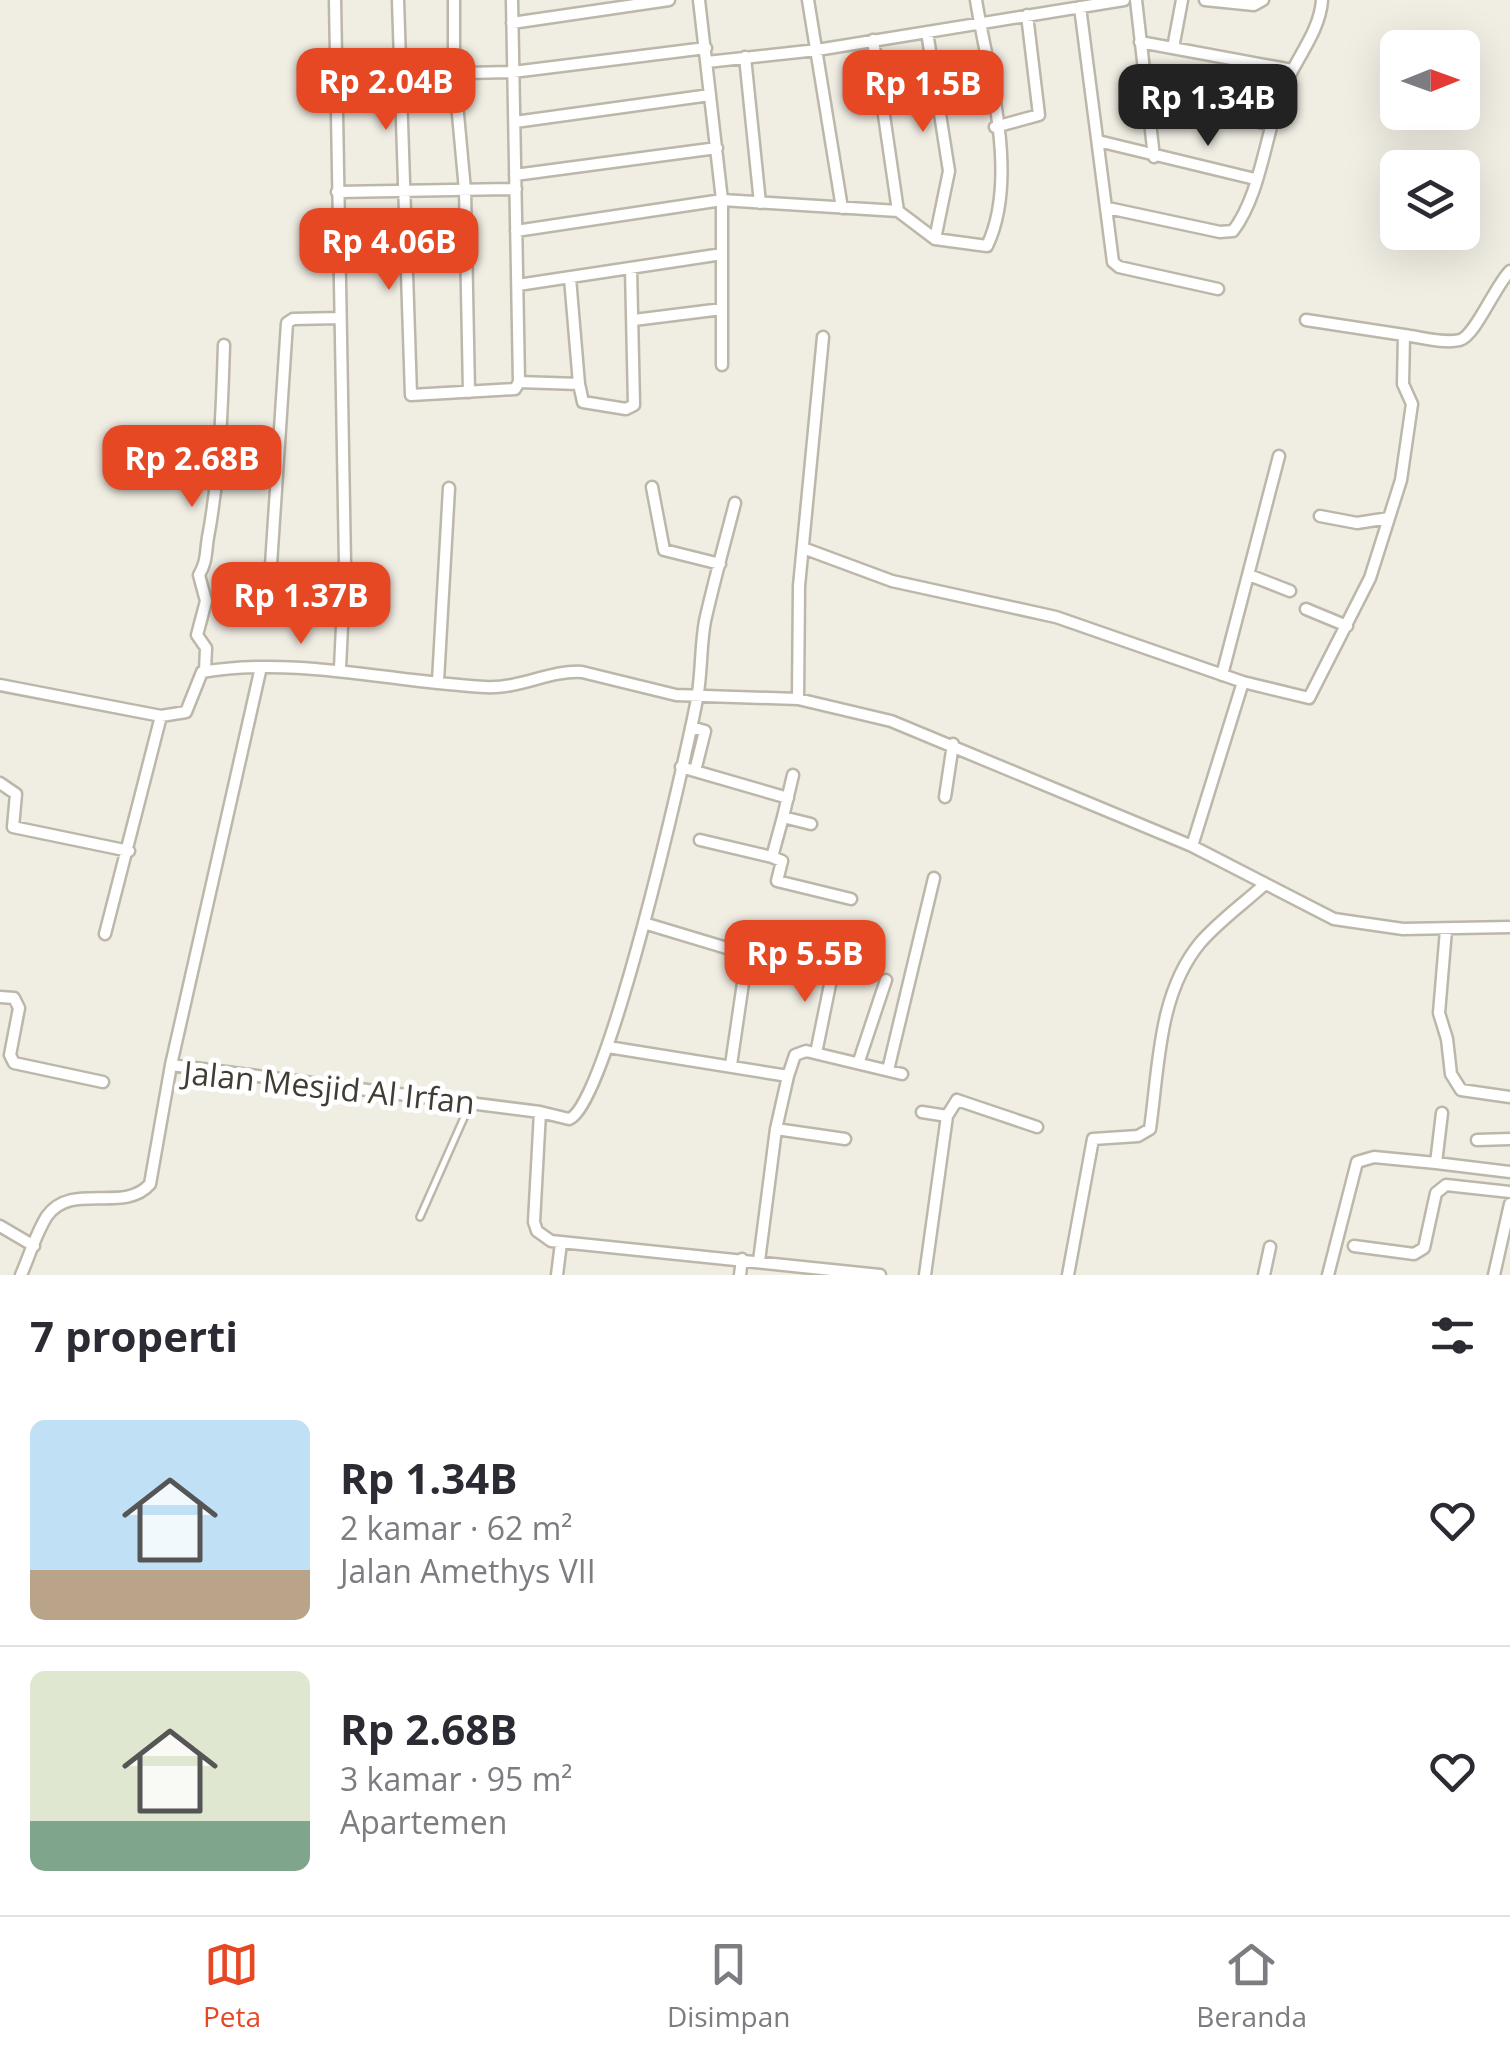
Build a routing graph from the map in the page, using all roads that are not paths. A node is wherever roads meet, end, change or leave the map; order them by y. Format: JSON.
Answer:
{"nodes":[{"id":1,"x":335,"y":0,"type":"edge"},
{"id":2,"x":398,"y":0,"type":"edge"},
{"id":3,"x":454,"y":0,"type":"edge"},
{"id":4,"x":512,"y":0,"type":"edge"},
{"id":5,"x":670,"y":0,"type":"edge"},
{"id":6,"x":699,"y":0,"type":"edge"},
{"id":7,"x":808,"y":0,"type":"edge"},
{"id":8,"x":976,"y":0,"type":"edge"},
{"id":9,"x":1124,"y":0,"type":"edge"},
{"id":10,"x":1136,"y":0,"type":"edge"},
{"id":11,"x":1182,"y":0,"type":"edge"},
{"id":12,"x":1205,"y":0,"type":"edge"},
{"id":13,"x":1263,"y":0,"type":"edge"},
{"id":14,"x":1322,"y":0,"type":"edge"},
{"id":15,"x":1080,"y":7,"type":"junction"},
{"id":16,"x":1027,"y":16,"type":"junction"},
{"id":17,"x":512,"y":23,"type":"junction"},
{"id":18,"x":980,"y":23,"type":"junction"},
{"id":19,"x":927,"y":32,"type":"junction"},
{"id":20,"x":874,"y":40,"type":"junction"},
{"id":21,"x":1140,"y":42,"type":"junction"},
{"id":22,"x":706,"y":48,"type":"junction"},
{"id":23,"x":1173,"y":48,"type":"junction"},
{"id":24,"x":816,"y":50,"type":"junction"},
{"id":25,"x":745,"y":57,"type":"junction"},
{"id":26,"x":707,"y":62,"type":"junction"},
{"id":27,"x":1292,"y":70,"type":"junction"},
{"id":28,"x":454,"y":71,"type":"junction"},
{"id":29,"x":514,"y":72,"type":"junction"},
{"id":30,"x":404,"y":75,"type":"junction"},
{"id":31,"x":335,"y":76,"type":"junction"},
{"id":32,"x":710,"y":96,"type":"junction"},
{"id":33,"x":1147,"y":96,"type":"junction"},
{"id":34,"x":515,"y":122,"type":"junction"},
{"id":35,"x":1272,"y":125,"type":"junction"},
{"id":36,"x":995,"y":126,"type":"junction"},
{"id":37,"x":1098,"y":141,"type":"junction"},
{"id":38,"x":717,"y":148,"type":"junction"},
{"id":39,"x":1154,"y":157,"type":"junction"},
{"id":40,"x":516,"y":175,"type":"junction"},
{"id":41,"x":1254,"y":179,"type":"junction"},
{"id":42,"x":516,"y":189,"type":"junction"},
{"id":43,"x":466,"y":190,"type":"junction"},
{"id":44,"x":407,"y":191,"type":"junction"},
{"id":45,"x":338,"y":192,"type":"junction"},
{"id":46,"x":722,"y":200,"type":"junction"},
{"id":47,"x":760,"y":203,"type":"junction"},
{"id":48,"x":842,"y":208,"type":"junction"},
{"id":49,"x":1108,"y":208,"type":"junction"},
{"id":50,"x":898,"y":212,"type":"junction"},
{"id":51,"x":516,"y":231,"type":"junction"},
{"id":52,"x":935,"y":239,"type":"junction"},
{"id":53,"x":722,"y":254,"type":"junction"},
{"id":54,"x":631,"y":268,"type":"junction"},
{"id":55,"x":1510,"y":272,"type":"edge"},
{"id":56,"x":570,"y":278,"type":"junction"},
{"id":57,"x":518,"y":284,"type":"junction"},
{"id":58,"x":1218,"y":289,"type":"dead end"},
{"id":59,"x":722,"y":309,"type":"junction"},
{"id":60,"x":340,"y":318,"type":"junction"},
{"id":61,"x":634,"y":320,"type":"junction"},
{"id":62,"x":1306,"y":320,"type":"dead end"},
{"id":63,"x":1404,"y":335,"type":"junction"},
{"id":64,"x":823,"y":337,"type":"dead end"},
{"id":65,"x":224,"y":345,"type":"dead end"},
{"id":66,"x":722,"y":365,"type":"dead end"},
{"id":67,"x":518,"y":382,"type":"junction"},
{"id":68,"x":579,"y":384,"type":"junction"},
{"id":69,"x":469,"y":392,"type":"junction"},
{"id":70,"x":1279,"y":456,"type":"dead end"},
{"id":71,"x":652,"y":487,"type":"dead end"},
{"id":72,"x":449,"y":488,"type":"dead end"},
{"id":73,"x":734,"y":503,"type":"dead end"},
{"id":74,"x":1320,"y":516,"type":"dead end"},
{"id":75,"x":1388,"y":518,"type":"junction"},
{"id":76,"x":803,"y":548,"type":"junction"},
{"id":77,"x":720,"y":564,"type":"junction"},
{"id":78,"x":271,"y":566,"type":"dead end"},
{"id":79,"x":1249,"y":575,"type":"junction"},
{"id":80,"x":1290,"y":591,"type":"dead end"},
{"id":81,"x":1306,"y":609,"type":"dead end"},
{"id":82,"x":1346,"y":626,"type":"junction"},
{"id":83,"x":261,"y":667,"type":"junction"},
{"id":84,"x":340,"y":668,"type":"junction"},
{"id":85,"x":205,"y":671,"type":"junction"},
{"id":86,"x":1222,"y":674,"type":"junction"},
{"id":87,"x":438,"y":680,"type":"junction"},
{"id":88,"x":1243,"y":682,"type":"junction"},
{"id":89,"x":0,"y":685,"type":"edge"},
{"id":90,"x":698,"y":698,"type":"junction"},
{"id":91,"x":798,"y":700,"type":"junction"},
{"id":92,"x":161,"y":716,"type":"junction"},
{"id":93,"x":691,"y":727,"type":"junction"},
{"id":94,"x":953,"y":744,"type":"junction"},
{"id":95,"x":681,"y":767,"type":"junction"},
{"id":96,"x":695,"y":771,"type":"junction"},
{"id":97,"x":793,"y":775,"type":"dead end"},
{"id":98,"x":0,"y":783,"type":"edge"},
{"id":99,"x":945,"y":797,"type":"dead end"},
{"id":100,"x":788,"y":798,"type":"junction"},
{"id":101,"x":782,"y":816,"type":"junction"},
{"id":102,"x":812,"y":824,"type":"dead end"},
{"id":103,"x":13,"y":827,"type":"junction"},
{"id":104,"x":0,"y":834,"type":"edge"},
{"id":105,"x":700,"y":840,"type":"dead end"},
{"id":106,"x":1192,"y":846,"type":"junction"},
{"id":107,"x":128,"y":851,"type":"junction"},
{"id":108,"x":772,"y":857,"type":"junction"},
{"id":109,"x":934,"y":878,"type":"dead end"},
{"id":110,"x":1264,"y":885,"type":"junction"},
{"id":111,"x":851,"y":899,"type":"dead end"},
{"id":112,"x":647,"y":924,"type":"junction"},
{"id":113,"x":1510,"y":927,"type":"edge"},
{"id":114,"x":1446,"y":930,"type":"junction"},
{"id":115,"x":105,"y":934,"type":"dead end"},
{"id":116,"x":834,"y":965,"type":"dead end"},
{"id":117,"x":800,"y":970,"type":"dead end"},
{"id":118,"x":886,"y":980,"type":"dead end"},
{"id":119,"x":742,"y":983,"type":"dead end"},
{"id":120,"x":0,"y":996,"type":"edge"},
{"id":121,"x":608,"y":1047,"type":"junction"},
{"id":122,"x":816,"y":1052,"type":"junction"},
{"id":123,"x":859,"y":1062,"type":"junction"},
{"id":124,"x":171,"y":1065,"type":"junction"},
{"id":125,"x":731,"y":1065,"type":"junction"},
{"id":126,"x":888,"y":1070,"type":"junction"},
{"id":127,"x":902,"y":1074,"type":"dead end"},
{"id":128,"x":788,"y":1076,"type":"junction"},
{"id":129,"x":103,"y":1082,"type":"dead end"},
{"id":130,"x":1510,"y":1097,"type":"edge"},
{"id":131,"x":471,"y":1102,"type":"junction"},
{"id":132,"x":540,"y":1112,"type":"junction"},
{"id":133,"x":922,"y":1112,"type":"dead end"},
{"id":134,"x":1442,"y":1113,"type":"dead end"},
{"id":135,"x":947,"y":1116,"type":"junction"},
{"id":136,"x":1037,"y":1127,"type":"dead end"},
{"id":137,"x":776,"y":1129,"type":"junction"},
{"id":138,"x":846,"y":1139,"type":"dead end"},
{"id":139,"x":1510,"y":1139,"type":"edge"},
{"id":140,"x":1477,"y":1140,"type":"dead end"},
{"id":141,"x":1436,"y":1163,"type":"junction"},
{"id":142,"x":1510,"y":1172,"type":"edge"},
{"id":143,"x":1510,"y":1192,"type":"edge"},
{"id":144,"x":1510,"y":1204,"type":"edge"},
{"id":145,"x":420,"y":1218,"type":"dead end"},
{"id":146,"x":0,"y":1226,"type":"edge"},
{"id":147,"x":562,"y":1243,"type":"junction"},
{"id":148,"x":34,"y":1246,"type":"junction"},
{"id":149,"x":1354,"y":1246,"type":"dead end"},
{"id":150,"x":1270,"y":1247,"type":"dead end"},
{"id":151,"x":742,"y":1260,"type":"junction"},
{"id":152,"x":759,"y":1261,"type":"junction"},
{"id":153,"x":21,"y":1275,"type":"edge"},
{"id":154,"x":557,"y":1275,"type":"edge"},
{"id":155,"x":740,"y":1275,"type":"edge"},
{"id":156,"x":880,"y":1275,"type":"edge"},
{"id":157,"x":925,"y":1275,"type":"edge"},
{"id":158,"x":1068,"y":1275,"type":"edge"},
{"id":159,"x":1264,"y":1275,"type":"edge"},
{"id":160,"x":1328,"y":1275,"type":"edge"},
{"id":161,"x":1494,"y":1275,"type":"edge"}],
"edges":[{"from":1,"to":31,"type":"street"},
{"from":2,"to":30,"type":"street"},
{"from":3,"to":28,"type":"street"},
{"from":4,"to":17,"type":"street"},
{"from":5,"to":17,"type":"street"},
{"from":6,"to":22,"type":"street"},
{"from":7,"to":24,"type":"street"},
{"from":8,"to":18,"type":"street"},
{"from":9,"to":15,"type":"street"},
{"from":10,"to":21,"type":"street"},
{"from":11,"to":23,"type":"street"},
{"from":12,"to":13,"type":"street"},
{"from":14,"to":27,"type":"street"},
{"from":15,"to":16,"type":"street"},
{"from":15,"to":37,"type":"street"},
{"from":16,"to":18,"type":"street"},
{"from":16,"to":36,"type":"street"},
{"from":17,"to":29,"type":"street"},
{"from":18,"to":19,"type":"street"},
{"from":18,"to":36,"type":"street"},
{"from":19,"to":20,"type":"street"},
{"from":19,"to":52,"type":"street"},
{"from":20,"to":24,"type":"street"},
{"from":20,"to":50,"type":"street"},
{"from":21,"to":23,"type":"street"},
{"from":21,"to":33,"type":"street"},
{"from":22,"to":26,"type":"street"},
{"from":22,"to":29,"type":"street"},
{"from":23,"to":27,"type":"street"},
{"from":24,"to":25,"type":"street"},
{"from":24,"to":48,"type":"street"},
{"from":25,"to":26,"type":"street"},
{"from":25,"to":47,"type":"street"},
{"from":26,"to":32,"type":"street"},
{"from":27,"to":35,"type":"street"},
{"from":28,"to":29,"type":"street"},
{"from":28,"to":30,"type":"street"},
{"from":28,"to":43,"type":"street"},
{"from":29,"to":34,"type":"street"},
{"from":30,"to":31,"type":"street"},
{"from":30,"to":44,"type":"street"},
{"from":31,"to":45,"type":"street"},
{"from":32,"to":34,"type":"street"},
{"from":32,"to":38,"type":"street"},
{"from":33,"to":35,"type":"street"},
{"from":33,"to":39,"type":"street"},
{"from":34,"to":40,"type":"street"},
{"from":35,"to":41,"type":"street"},
{"from":36,"to":52,"type":"street"},
{"from":37,"to":39,"type":"street"},
{"from":37,"to":49,"type":"street"},
{"from":38,"to":40,"type":"street"},
{"from":38,"to":46,"type":"street"},
{"from":39,"to":41,"type":"street"},
{"from":40,"to":42,"type":"street"},
{"from":41,"to":49,"type":"street"},
{"from":42,"to":43,"type":"street"},
{"from":42,"to":51,"type":"street"},
{"from":43,"to":44,"type":"street"},
{"from":43,"to":69,"type":"street"},
{"from":44,"to":45,"type":"street"},
{"from":44,"to":69,"type":"street"},
{"from":45,"to":60,"type":"street"},
{"from":46,"to":47,"type":"street"},
{"from":46,"to":51,"type":"street"},
{"from":46,"to":53,"type":"street"},
{"from":47,"to":48,"type":"street"},
{"from":48,"to":50,"type":"street"},
{"from":49,"to":58,"type":"street"},
{"from":50,"to":52,"type":"street"},
{"from":51,"to":57,"type":"street"},
{"from":53,"to":54,"type":"street"},
{"from":53,"to":59,"type":"street"},
{"from":54,"to":56,"type":"street"},
{"from":54,"to":61,"type":"street"},
{"from":55,"to":63,"type":"street"},
{"from":56,"to":57,"type":"street"},
{"from":56,"to":68,"type":"street"},
{"from":57,"to":67,"type":"street"},
{"from":59,"to":61,"type":"street"},
{"from":59,"to":66,"type":"street"},
{"from":60,"to":78,"type":"street"},
{"from":60,"to":84,"type":"street"},
{"from":61,"to":68,"type":"street"},
{"from":62,"to":63,"type":"street"},
{"from":63,"to":75,"type":"street"},
{"from":64,"to":76,"type":"street"},
{"from":65,"to":85,"type":"street"},
{"from":67,"to":68,"type":"street"},
{"from":67,"to":69,"type":"street"},
{"from":70,"to":79,"type":"street"},
{"from":71,"to":77,"type":"street"},
{"from":72,"to":87,"type":"street"},
{"from":73,"to":77,"type":"street","name":"Jalan Mesjid Al Irfan"},
{"from":74,"to":75,"type":"street"},
{"from":75,"to":82,"type":"street"},
{"from":76,"to":86,"type":"street"},
{"from":76,"to":91,"type":"street"},
{"from":77,"to":90,"type":"street","name":"Jalan Mesjid Al Irfan"},
{"from":79,"to":80,"type":"street"},
{"from":79,"to":86,"type":"street"},
{"from":81,"to":82,"type":"street"},
{"from":82,"to":88,"type":"street"},
{"from":83,"to":84,"type":"street"},
{"from":83,"to":85,"type":"street"},
{"from":83,"to":124,"type":"street"},
{"from":84,"to":87,"type":"street"},
{"from":85,"to":92,"type":"street"},
{"from":86,"to":88,"type":"street"},
{"from":87,"to":90,"type":"street"},
{"from":88,"to":106,"type":"street"},
{"from":89,"to":92,"type":"street"},
{"from":90,"to":91,"type":"street"},
{"from":90,"to":93,"type":"street","name":"Jalan Mesjid Al Irfan"},
{"from":91,"to":94,"type":"street"},
{"from":92,"to":107,"type":"street"},
{"from":93,"to":95,"type":"street","name":"Jalan Mesjid Al Irfan"},
{"from":93,"to":96,"type":"street"},
{"from":94,"to":99,"type":"street"},
{"from":94,"to":106,"type":"street"},
{"from":95,"to":96,"type":"street"},
{"from":95,"to":112,"type":"street","name":"Jalan Mesjid Al Irfan"},
{"from":96,"to":100,"type":"street"},
{"from":97,"to":100,"type":"street"},
{"from":98,"to":103,"type":"street"},
{"from":100,"to":101,"type":"street"},
{"from":101,"to":102,"type":"street"},
{"from":101,"to":108,"type":"street"},
{"from":103,"to":104,"type":"street"},
{"from":103,"to":107,"type":"street"},
{"from":105,"to":108,"type":"street"},
{"from":106,"to":110,"type":"street"},
{"from":107,"to":115,"type":"street"},
{"from":108,"to":111,"type":"street"},
{"from":109,"to":126,"type":"street"},
{"from":110,"to":114,"type":"street"},
{"from":110,"to":158,"type":"street"},
{"from":112,"to":117,"type":"street"},
{"from":112,"to":121,"type":"street","name":"Jalan Mesjid Al Irfan"},
{"from":113,"to":114,"type":"street"},
{"from":114,"to":130,"type":"street"},
{"from":116,"to":122,"type":"street"},
{"from":118,"to":123,"type":"street"},
{"from":119,"to":125,"type":"street"},
{"from":120,"to":129,"type":"street"},
{"from":121,"to":125,"type":"street"},
{"from":121,"to":132,"type":"street","name":"Jalan Mesjid Al Irfan"},
{"from":122,"to":123,"type":"street"},
{"from":122,"to":128,"type":"street"},
{"from":123,"to":126,"type":"street"},
{"from":124,"to":131,"type":"street","name":"Jalan Mesjid Al Irfan"},
{"from":124,"to":148,"type":"street","name":"Jalan Mesjid Al Irfan"},
{"from":125,"to":128,"type":"street"},
{"from":126,"to":127,"type":"street"},
{"from":128,"to":137,"type":"street"},
{"from":131,"to":132,"type":"street","name":"Jalan Mesjid Al Irfan"},
{"from":131,"to":145,"type":"lane"},
{"from":132,"to":147,"type":"street"},
{"from":133,"to":135,"type":"street"},
{"from":134,"to":141,"type":"street"},
{"from":135,"to":136,"type":"street"},
{"from":135,"to":157,"type":"street"},
{"from":137,"to":138,"type":"street"},
{"from":137,"to":152,"type":"street"},
{"from":139,"to":140,"type":"street"},
{"from":141,"to":142,"type":"street"},
{"from":141,"to":160,"type":"street"},
{"from":143,"to":149,"type":"street"},
{"from":144,"to":161,"type":"street"},
{"from":146,"to":148,"type":"street"},
{"from":147,"to":151,"type":"street"},
{"from":147,"to":154,"type":"street"},
{"from":148,"to":153,"type":"street","name":"Jalan Mesjid Al Irfan"},
{"from":150,"to":159,"type":"street"},
{"from":151,"to":152,"type":"street"},
{"from":151,"to":155,"type":"street"},
{"from":152,"to":156,"type":"street"}]}
